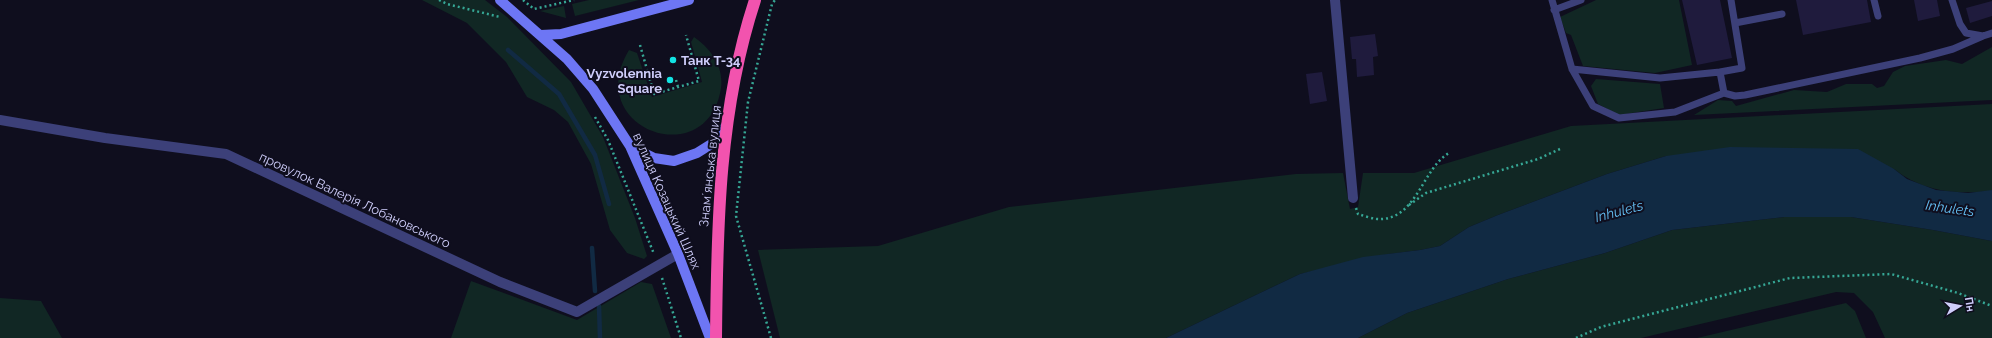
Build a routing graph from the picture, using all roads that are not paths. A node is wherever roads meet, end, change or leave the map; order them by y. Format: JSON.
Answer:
{"nodes":[{"id":1,"x":500,"y":0,"type":"edge"},
{"id":2,"x":689,"y":0,"type":"edge"},
{"id":3,"x":755,"y":0,"type":"edge"},
{"id":4,"x":1335,"y":0,"type":"edge"},
{"id":5,"x":1552,"y":0,"type":"edge"},
{"id":6,"x":1581,"y":0,"type":"edge"},
{"id":7,"x":1731,"y":0,"type":"edge"},
{"id":8,"x":1874,"y":0,"type":"edge"},
{"id":9,"x":1952,"y":0,"type":"edge"},
{"id":10,"x":1554,"y":10,"type":"junction"},
{"id":11,"x":1782,"y":14,"type":"dead end"},
{"id":12,"x":1878,"y":16,"type":"dead end"},
{"id":13,"x":1735,"y":23,"type":"junction"},
{"id":14,"x":1992,"y":33,"type":"edge"},
{"id":15,"x":541,"y":35,"type":"junction"},
{"id":16,"x":1983,"y":36,"type":"junction"},
{"id":17,"x":1572,"y":69,"type":"junction"},
{"id":18,"x":1720,"y":72,"type":"junction"},
{"id":19,"x":1724,"y":93,"type":"junction"},
{"id":20,"x":0,"y":120,"type":"edge"},
{"id":21,"x":726,"y":126,"type":"junction"},
{"id":22,"x":630,"y":146,"type":"junction"},
{"id":23,"x":1353,"y":198,"type":"road end"},
{"id":24,"x":678,"y":254,"type":"junction"},
{"id":25,"x":710,"y":338,"type":"edge"},
{"id":26,"x":716,"y":338,"type":"edge"}],
"edges":[{"from":1,"to":15,"type":"main road","name":"вулиця Козацький Шлях"},
{"from":2,"to":15,"type":"main road"},
{"from":3,"to":21,"type":"highway","name":"Знамʼянська вулиця"},
{"from":4,"to":23,"type":"street"},
{"from":5,"to":10,"type":"lane"},
{"from":6,"to":10,"type":"lane"},
{"from":7,"to":13,"type":"lane"},
{"from":8,"to":12,"type":"lane"},
{"from":9,"to":16,"type":"lane"},
{"from":10,"to":17,"type":"lane"},
{"from":11,"to":13,"type":"lane"},
{"from":13,"to":18,"type":"lane"},
{"from":14,"to":16,"type":"lane"},
{"from":15,"to":22,"type":"main road","name":"вулиця Козацький Шлях"},
{"from":16,"to":19,"type":"lane"},
{"from":17,"to":18,"type":"lane"},
{"from":17,"to":19,"type":"lane"},
{"from":18,"to":19,"type":"lane"},
{"from":20,"to":24,"type":"street","name":"провулок Валерія Лобановського"},
{"from":21,"to":22,"type":"main road"},
{"from":21,"to":26,"type":"highway","name":"Знамʼянська вулиця"},
{"from":22,"to":24,"type":"main road","name":"вулиця Козацький Шлях"},
{"from":24,"to":25,"type":"main road","name":"вулиця Козацький Шлях"}]}
